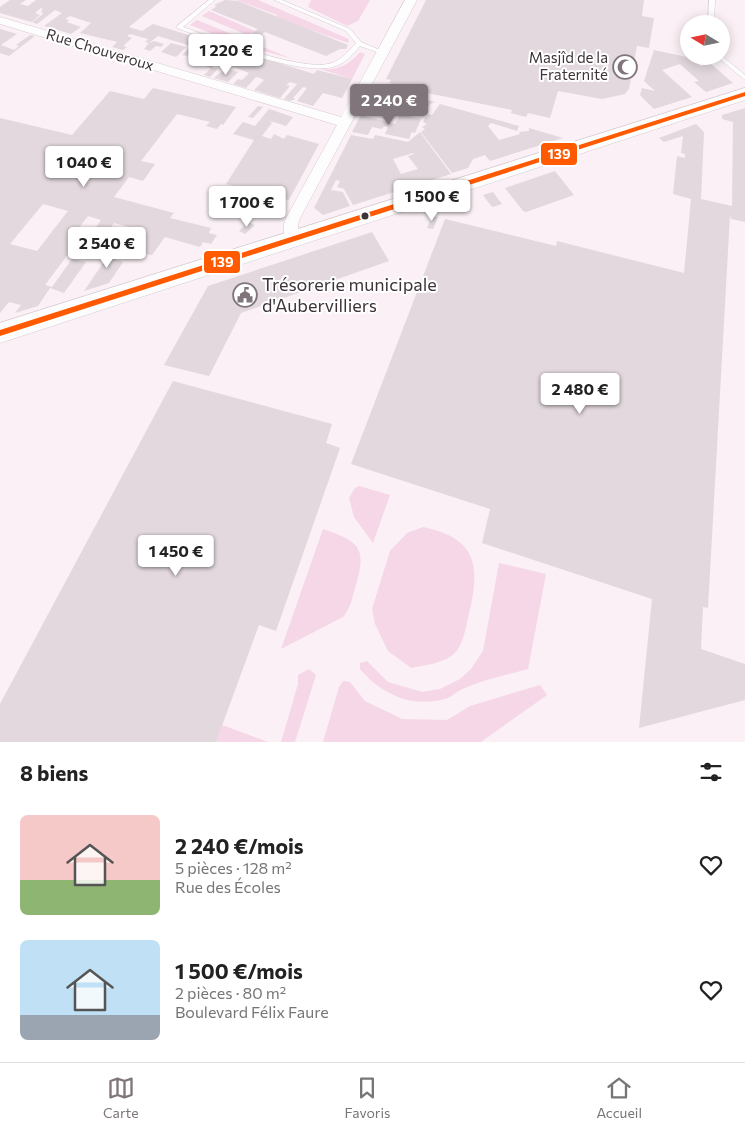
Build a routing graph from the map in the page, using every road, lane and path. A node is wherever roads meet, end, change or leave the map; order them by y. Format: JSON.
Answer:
{"nodes":[{"id":1,"x":212,"y":0,"type":"edge"},
{"id":2,"x":277,"y":0,"type":"edge"},
{"id":3,"x":411,"y":0,"type":"edge"},
{"id":4,"x":712,"y":0,"type":"edge"},
{"id":5,"x":711,"y":15,"type":"edge"},
{"id":6,"x":0,"y":20,"type":"edge"},
{"id":7,"x":359,"y":43,"type":"junction"},
{"id":8,"x":384,"y":52,"type":"junction"},
{"id":9,"x":730,"y":65,"type":"edge"},
{"id":10,"x":745,"y":78,"type":"edge"},
{"id":11,"x":745,"y":94,"type":"edge"},
{"id":12,"x":343,"y":122,"type":"junction"},
{"id":13,"x":294,"y":240,"type":"junction"},
{"id":14,"x":0,"y":333,"type":"edge"}],
"edges":[{"from":1,"to":7,"type":"lane"},
{"from":2,"to":7,"type":"lane"},
{"from":3,"to":8,"type":"street"},
{"from":4,"to":5,"type":"lane"},
{"from":6,"to":12,"type":"street","name":"Rue Chouveroux"},
{"from":7,"to":8,"type":"lane"},
{"from":8,"to":12,"type":"street"},
{"from":9,"to":10,"type":"lane"},
{"from":11,"to":13,"type":"main road"},
{"from":12,"to":13,"type":"street"},
{"from":13,"to":14,"type":"main road"}]}
